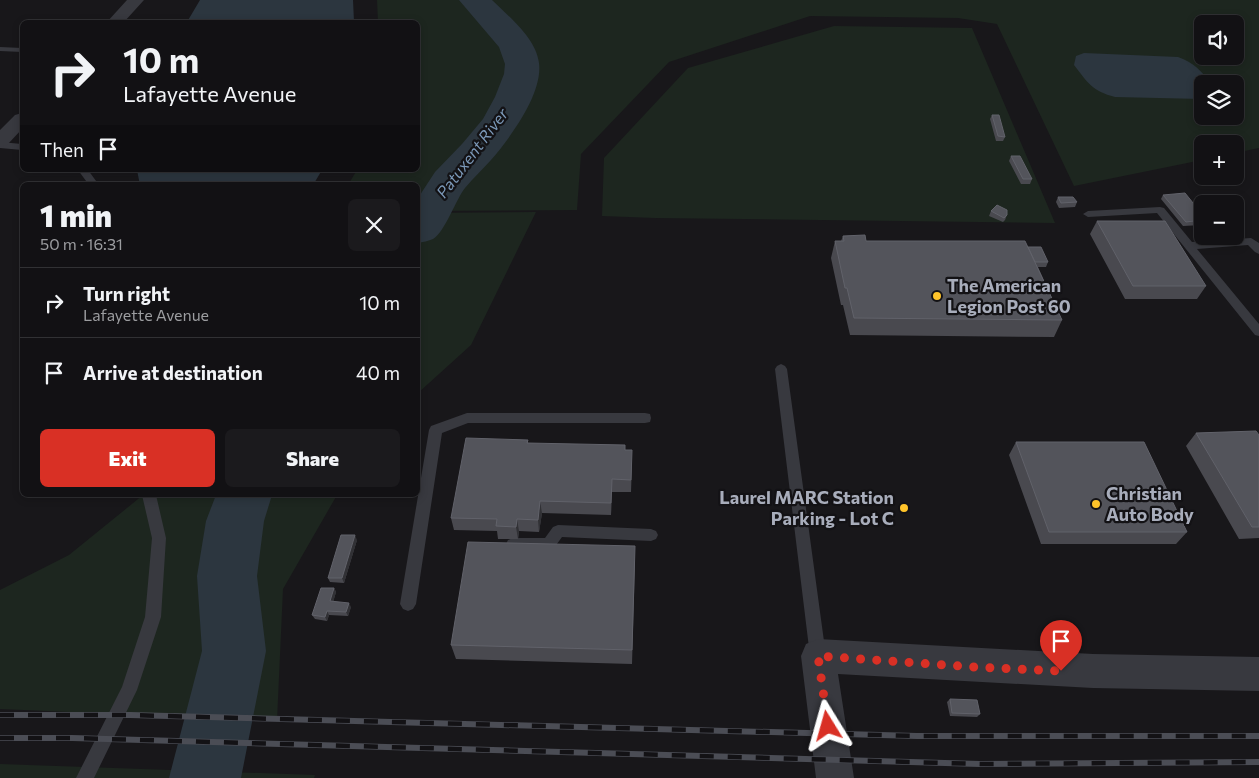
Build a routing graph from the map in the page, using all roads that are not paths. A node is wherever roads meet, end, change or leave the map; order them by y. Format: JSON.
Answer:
{"nodes":[{"id":1,"x":136,"y":0,"type":"edge"},
{"id":2,"x":117,"y":20,"type":"edge"},
{"id":3,"x":0,"y":49,"type":"edge"},
{"id":4,"x":20,"y":50,"type":"edge"},
{"id":5,"x":20,"y":121,"type":"edge"},
{"id":6,"x":0,"y":141,"type":"edge"},
{"id":7,"x":0,"y":145,"type":"edge"},
{"id":8,"x":20,"y":147,"type":"edge"},
{"id":9,"x":1088,"y":214,"type":"dead end"},
{"id":10,"x":1189,"y":246,"type":"junction"},
{"id":11,"x":1259,"y":250,"type":"edge"},
{"id":12,"x":1259,"y":332,"type":"edge"},
{"id":13,"x":781,"y":369,"type":"dead end"},
{"id":14,"x":645,"y":418,"type":"dead end"},
{"id":15,"x":149,"y":497,"type":"edge"},
{"id":16,"x":650,"y":535,"type":"dead end"},
{"id":17,"x":503,"y":544,"type":"edge"},
{"id":18,"x":408,"y":604,"type":"dead end"},
{"id":19,"x":818,"y":656,"type":"junction"},
{"id":20,"x":1259,"y":674,"type":"edge"},
{"id":21,"x":85,"y":778,"type":"edge"},
{"id":22,"x":835,"y":778,"type":"edge"}],
"edges":[{"from":1,"to":2,"type":"street"},
{"from":3,"to":4,"type":"lane"},
{"from":5,"to":6,"type":"street"},
{"from":7,"to":8,"type":"lane"},
{"from":9,"to":10,"type":"lane"},
{"from":10,"to":11,"type":"lane"},
{"from":10,"to":12,"type":"lane"},
{"from":13,"to":19,"type":"lane"},
{"from":14,"to":18,"type":"lane"},
{"from":15,"to":21,"type":"lane"},
{"from":16,"to":17,"type":"lane"},
{"from":19,"to":20,"type":"street"},
{"from":19,"to":22,"type":"street"}]}
